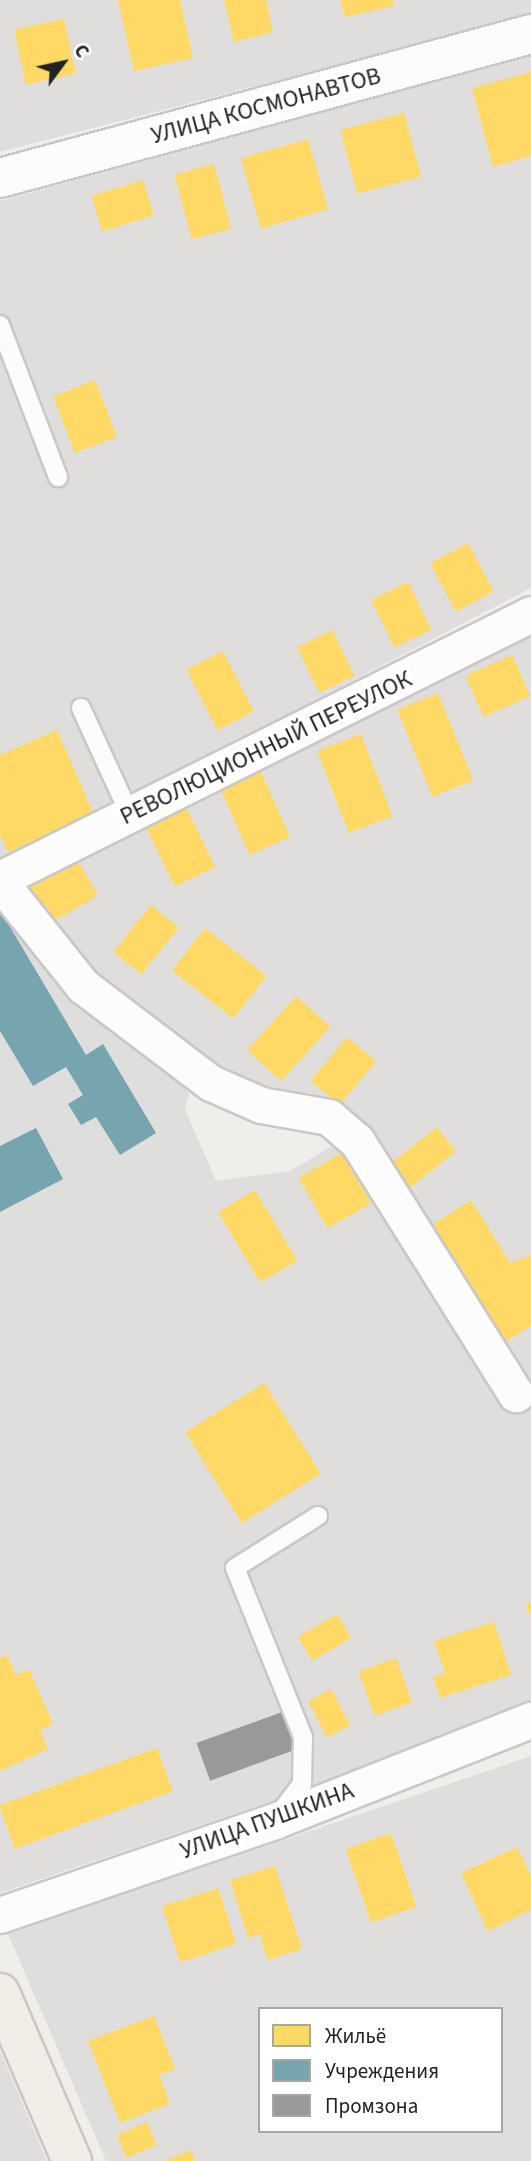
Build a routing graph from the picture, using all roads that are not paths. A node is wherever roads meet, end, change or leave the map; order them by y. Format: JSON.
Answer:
{"nodes":[{"id":1,"x":531,"y":34,"type":"edge"},
{"id":2,"x":0,"y":178,"type":"edge"},
{"id":3,"x":0,"y":325,"type":"edge"},
{"id":4,"x":58,"y":477,"type":"dead end"},
{"id":5,"x":531,"y":614,"type":"edge"},
{"id":6,"x":81,"y":708,"type":"dead end"},
{"id":7,"x":130,"y":815,"type":"junction"},
{"id":8,"x":0,"y":880,"type":"edge"},
{"id":9,"x":516,"y":1394,"type":"dead end"},
{"id":10,"x":318,"y":1516,"type":"dead end"},
{"id":11,"x":531,"y":1720,"type":"edge"},
{"id":12,"x":274,"y":1821,"type":"junction"},
{"id":13,"x":0,"y":1915,"type":"edge"},
{"id":14,"x":0,"y":1993,"type":"edge"},
{"id":15,"x":72,"y":2161,"type":"edge"}],
"edges":[{"from":1,"to":2,"type":"street","name":"УЛИЦА КОСМОНАВТОВ"},
{"from":3,"to":4,"type":"lane"},
{"from":5,"to":7,"type":"street","name":"РЕВОЛЮЦИОННЫЙ ПЕРЕУЛОК"},
{"from":6,"to":7,"type":"lane"},
{"from":7,"to":8,"type":"street","name":"РЕВОЛЮЦИОННЫЙ ПЕРЕУЛОК"},
{"from":8,"to":9,"type":"street","name":"РЕВОЛЮЦИОННЫЙ ПЕРЕУЛОК"},
{"from":10,"to":12,"type":"lane"},
{"from":11,"to":12,"type":"street","name":"УЛИЦА ПУШКИНА"},
{"from":12,"to":13,"type":"street","name":"УЛИЦА ПУШКИНА"},
{"from":14,"to":15,"type":"main road"}]}
